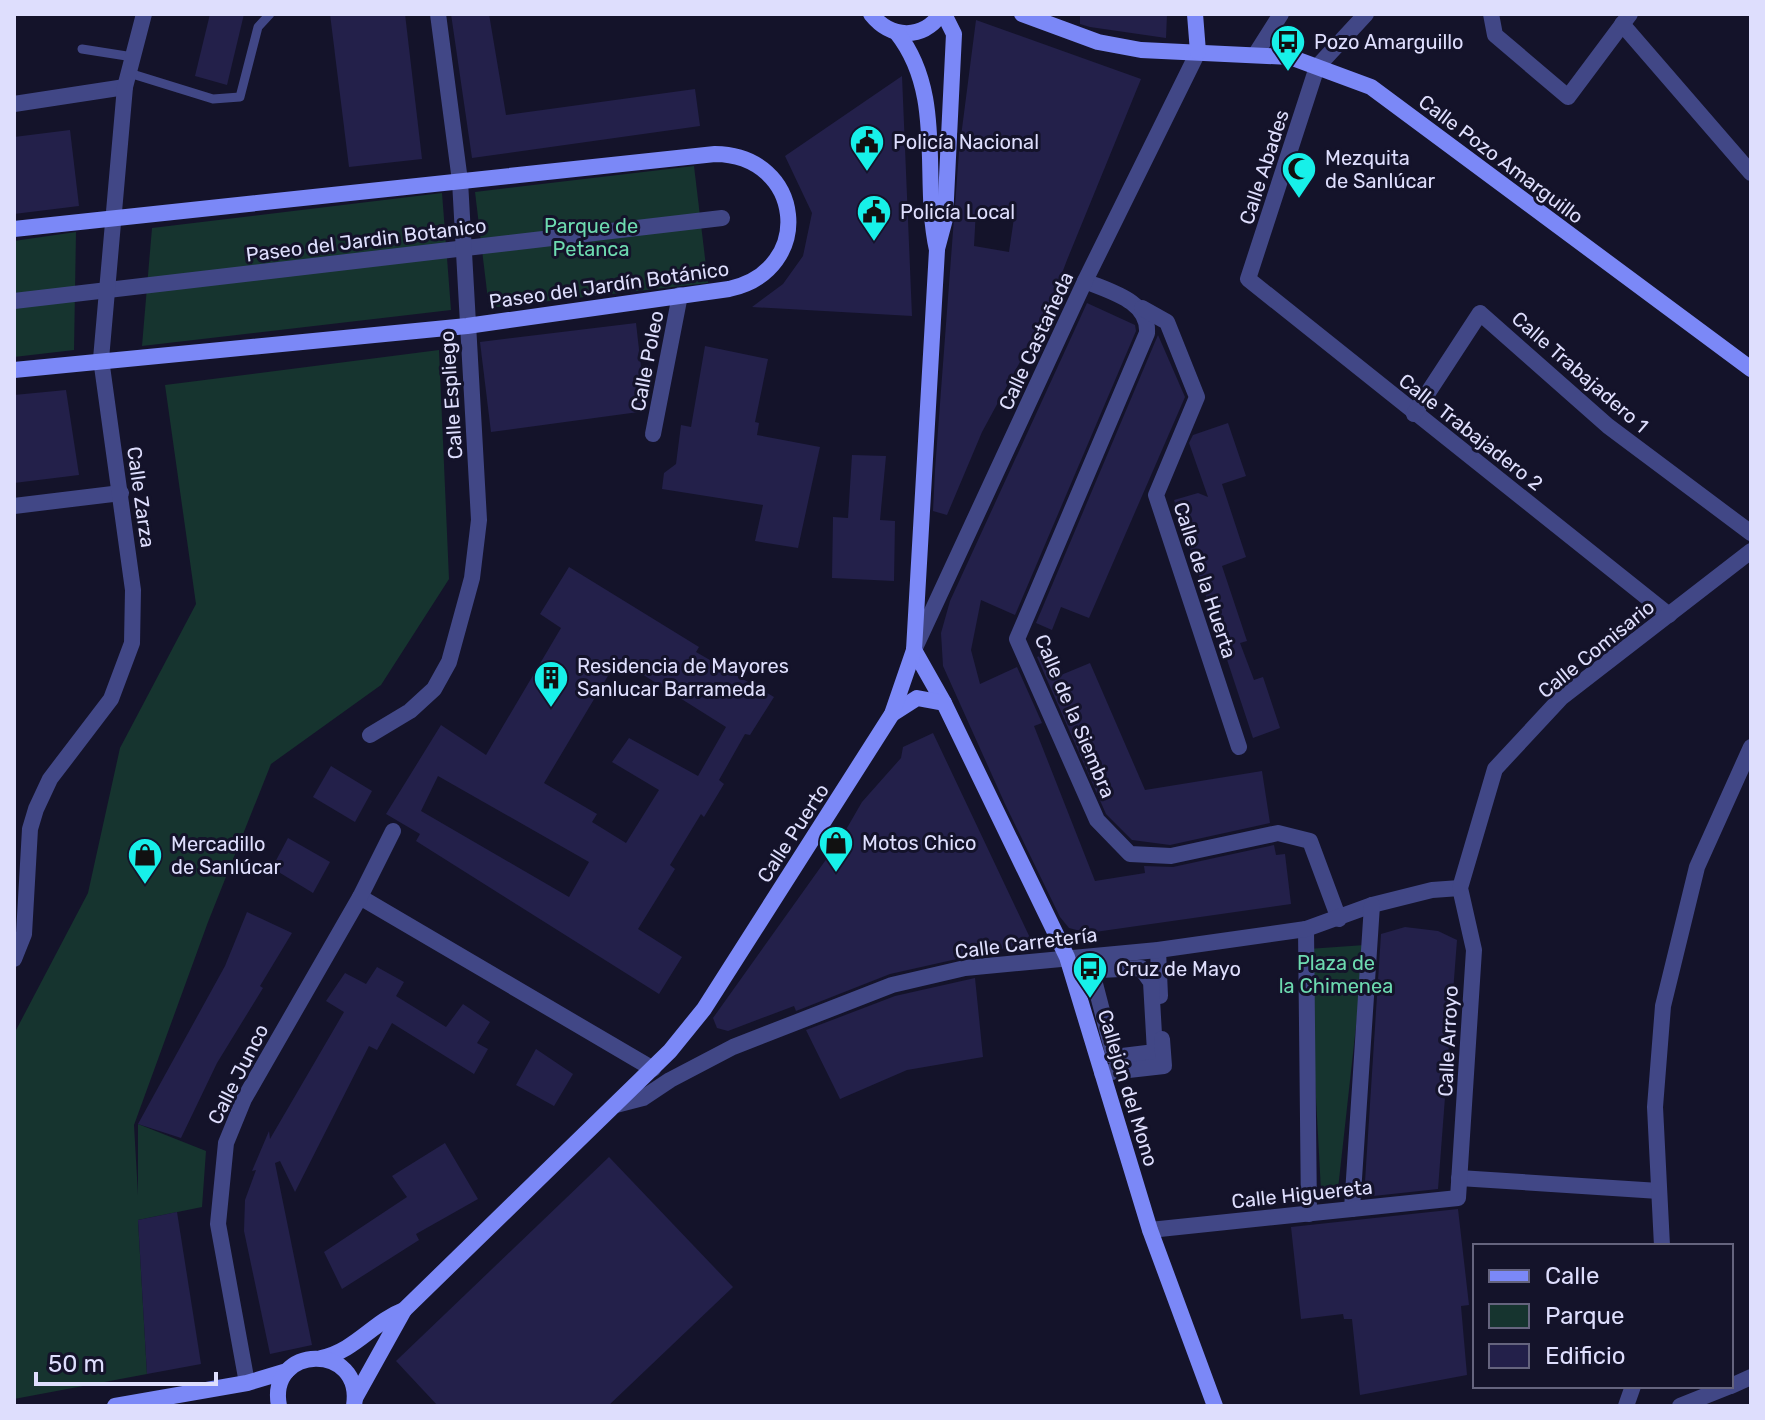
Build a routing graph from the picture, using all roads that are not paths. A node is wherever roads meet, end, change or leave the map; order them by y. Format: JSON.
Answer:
{"nodes":[{"id":1,"x":144,"y":14,"type":"edge"},
{"id":2,"x":270,"y":14,"type":"edge"},
{"id":3,"x":438,"y":14,"type":"edge"},
{"id":4,"x":871,"y":14,"type":"edge"},
{"id":5,"x":942,"y":14,"type":"edge"},
{"id":6,"x":1022,"y":14,"type":"edge"},
{"id":7,"x":1195,"y":14,"type":"edge"},
{"id":8,"x":1281,"y":14,"type":"edge"},
{"id":9,"x":1366,"y":14,"type":"edge"},
{"id":10,"x":1491,"y":14,"type":"edge"},
{"id":11,"x":1626,"y":19,"type":"edge"},
{"id":12,"x":897,"y":33,"type":"junction"},
{"id":13,"x":82,"y":49,"type":"dead end"},
{"id":14,"x":1198,"y":52,"type":"junction"},
{"id":15,"x":1255,"y":55,"type":"junction"},
{"id":16,"x":1317,"y":67,"type":"junction"},
{"id":17,"x":129,"y":73,"type":"junction"},
{"id":18,"x":14,"y":104,"type":"edge"},
{"id":19,"x":1751,"y":173,"type":"edge"},
{"id":20,"x":460,"y":181,"type":"junction"},
{"id":21,"x":722,"y":218,"type":"dead end"},
{"id":22,"x":113,"y":221,"type":"junction"},
{"id":23,"x":14,"y":229,"type":"edge"},
{"id":24,"x":463,"y":249,"type":"junction"},
{"id":25,"x":937,"y":250,"type":"junction"},
{"id":26,"x":1248,"y":279,"type":"joint"},
{"id":27,"x":1085,"y":281,"type":"junction"},
{"id":28,"x":107,"y":290,"type":"junction"},
{"id":29,"x":680,"y":295,"type":"junction"},
{"id":30,"x":14,"y":301,"type":"edge"},
{"id":31,"x":1141,"y":308,"type":"junction"},
{"id":32,"x":467,"y":326,"type":"junction"},
{"id":33,"x":101,"y":359,"type":"junction"},
{"id":34,"x":1751,"y":369,"type":"edge"},
{"id":35,"x":14,"y":370,"type":"edge"},
{"id":36,"x":1414,"y":414,"type":"junction"},
{"id":37,"x":653,"y":434,"type":"dead end"},
{"id":38,"x":121,"y":493,"type":"junction"},
{"id":39,"x":14,"y":506,"type":"edge"},
{"id":40,"x":1751,"y":533,"type":"edge"},
{"id":41,"x":1751,"y":551,"type":"edge"},
{"id":42,"x":1669,"y":615,"type":"junction"},
{"id":43,"x":914,"y":650,"type":"junction"},
{"id":44,"x":944,"y":703,"type":"junction"},
{"id":45,"x":892,"y":714,"type":"junction"},
{"id":46,"x":370,"y":735,"type":"dead end"},
{"id":47,"x":1239,"y":747,"type":"dead end"},
{"id":48,"x":1751,"y":747,"type":"edge"},
{"id":49,"x":393,"y":831,"type":"dead end"},
{"id":50,"x":1460,"y":888,"type":"junction"},
{"id":51,"x":360,"y":897,"type":"junction"},
{"id":52,"x":1372,"y":905,"type":"junction"},
{"id":53,"x":1339,"y":919,"type":"junction"},
{"id":54,"x":1306,"y":929,"type":"junction"},
{"id":55,"x":1158,"y":950,"type":"junction"},
{"id":56,"x":1067,"y":957,"type":"junction"},
{"id":57,"x":14,"y":959,"type":"edge"},
{"id":58,"x":1100,"y":970,"type":"joint"},
{"id":59,"x":653,"y":1069,"type":"junction"},
{"id":60,"x":1102,"y":1073,"type":"junction"},
{"id":61,"x":616,"y":1105,"type":"junction"},
{"id":62,"x":1459,"y":1178,"type":"junction"},
{"id":63,"x":1659,"y":1191,"type":"junction"},
{"id":64,"x":1458,"y":1198,"type":"joint"},
{"id":65,"x":1352,"y":1209,"type":"junction"},
{"id":66,"x":1309,"y":1214,"type":"junction"},
{"id":67,"x":1150,"y":1230,"type":"junction"},
{"id":68,"x":1662,"y":1244,"type":"edge"},
{"id":69,"x":404,"y":1310,"type":"junction"},
{"id":70,"x":321,"y":1358,"type":"junction"},
{"id":71,"x":287,"y":1371,"type":"junction"},
{"id":72,"x":247,"y":1383,"type":"junction"},
{"id":73,"x":1725,"y":1388,"type":"edge"},
{"id":74,"x":355,"y":1402,"type":"edge"},
{"id":75,"x":278,"y":1404,"type":"edge"},
{"id":76,"x":115,"y":1406,"type":"edge"},
{"id":77,"x":1215,"y":1406,"type":"edge"},
{"id":78,"x":1680,"y":1406,"type":"edge"}],
"edges":[{"from":1,"to":17,"type":"street","name":"Calle Zarza"},
{"from":2,"to":17,"type":"lane"},
{"from":3,"to":20,"type":"street","name":"Calle Espliego"},
{"from":4,"to":12,"type":"street"},
{"from":5,"to":12,"type":"street"},
{"from":5,"to":25,"type":"street","name":"Calle Puerto"},
{"from":6,"to":14,"type":"street","name":"Calle Pozo Amarguillo"},
{"from":7,"to":14,"type":"street"},
{"from":8,"to":15,"type":"street"},
{"from":9,"to":16,"type":"street"},
{"from":10,"to":11,"type":"street"},
{"from":11,"to":19,"type":"street"},
{"from":12,"to":25,"type":"street","name":"Calle Puerto"},
{"from":13,"to":17,"type":"lane"},
{"from":14,"to":15,"type":"street","name":"Calle Pozo Amarguillo"},
{"from":14,"to":27,"type":"street","name":"Calle Castañeda"},
{"from":15,"to":16,"type":"street","name":"Calle Pozo Amarguillo"},
{"from":16,"to":26,"type":"street","name":"Calle Abades"},
{"from":16,"to":34,"type":"street","name":"Calle Pozo Amarguillo"},
{"from":17,"to":18,"type":"street"},
{"from":17,"to":22,"type":"street","name":"Calle Zarza"},
{"from":20,"to":22,"type":"street","name":"Paseo del Jardín Botánico"},
{"from":20,"to":24,"type":"street","name":"Calle Espliego"},
{"from":20,"to":29,"type":"street","name":"Paseo del Jardín Botánico"},
{"from":21,"to":24,"type":"street","name":"Paseo del Jardin Botanico"},
{"from":22,"to":23,"type":"street","name":"Paseo del Jardín Botánico"},
{"from":22,"to":28,"type":"street","name":"Calle Zarza"},
{"from":24,"to":28,"type":"street","name":"Paseo del Jardin Botanico"},
{"from":24,"to":32,"type":"street","name":"Calle Espliego"},
{"from":25,"to":43,"type":"street","name":"Calle Puerto"},
{"from":26,"to":36,"type":"street","name":"Calle Trabajadero 2"},
{"from":27,"to":31,"type":"street"},
{"from":27,"to":43,"type":"street","name":"Calle Castañeda"},
{"from":28,"to":30,"type":"street","name":"Paseo del Jardin Botanico"},
{"from":28,"to":33,"type":"street","name":"Calle Zarza"},
{"from":29,"to":32,"type":"street","name":"Paseo del Jardín Botánico"},
{"from":29,"to":37,"type":"street","name":"Calle Poleo"},
{"from":31,"to":47,"type":"street","name":"Calle de la Huerta"},
{"from":31,"to":53,"type":"street","name":"Calle de la Siembra"},
{"from":32,"to":33,"type":"street","name":"Paseo del Jardín Botánico"},
{"from":32,"to":46,"type":"street","name":"Calle Espliego"},
{"from":33,"to":35,"type":"street","name":"Paseo del Jardín Botánico"},
{"from":33,"to":38,"type":"street","name":"Calle Zarza"},
{"from":36,"to":40,"type":"street","name":"Calle Trabajadero 1"},
{"from":36,"to":42,"type":"street","name":"Calle Trabajadero 2"},
{"from":38,"to":39,"type":"street"},
{"from":38,"to":57,"type":"street","name":"Calle Zarza"},
{"from":41,"to":42,"type":"street","name":"Calle Comisario"},
{"from":42,"to":50,"type":"street","name":"Calle Comisario"},
{"from":43,"to":44,"type":"street","name":"Callejón del Mono"},
{"from":43,"to":45,"type":"street","name":"Calle Puerto"},
{"from":44,"to":45,"type":"street"},
{"from":44,"to":56,"type":"street","name":"Callejón del Mono"},
{"from":45,"to":59,"type":"street","name":"Calle Puerto"},
{"from":48,"to":63,"type":"street"},
{"from":49,"to":51,"type":"street","name":"Calle Junco"},
{"from":50,"to":52,"type":"street","name":"Calle Carretería"},
{"from":50,"to":62,"type":"street","name":"Calle Arroyo"},
{"from":51,"to":59,"type":"street"},
{"from":51,"to":72,"type":"street","name":"Calle Junco"},
{"from":52,"to":53,"type":"street","name":"Calle Carretería"},
{"from":52,"to":65,"type":"street"},
{"from":53,"to":54,"type":"street","name":"Calle Carretería"},
{"from":54,"to":55,"type":"street","name":"Calle Carretería"},
{"from":54,"to":66,"type":"street"},
{"from":55,"to":56,"type":"street","name":"Calle Carretería"},
{"from":55,"to":60,"type":"street"},
{"from":56,"to":60,"type":"street","name":"Callejón del Mono"},
{"from":56,"to":61,"type":"street","name":"Calle Carretería"},
{"from":58,"to":58,"type":"street"},
{"from":59,"to":61,"type":"street","name":"Calle Puerto"},
{"from":60,"to":67,"type":"street","name":"Callejón del Mono"},
{"from":61,"to":69,"type":"street","name":"Calle Puerto"},
{"from":62,"to":63,"type":"street"},
{"from":62,"to":64,"type":"street","name":"Calle Arroyo"},
{"from":63,"to":68,"type":"street"},
{"from":64,"to":65,"type":"street","name":"Calle Higuereta"},
{"from":65,"to":66,"type":"street","name":"Calle Higuereta"},
{"from":66,"to":67,"type":"street","name":"Calle Higuereta"},
{"from":67,"to":77,"type":"street","name":"Callejón del Mono"},
{"from":69,"to":70,"type":"street","name":"Calle Puerto"},
{"from":69,"to":74,"type":"street","name":"Calle Puerto"},
{"from":70,"to":71,"type":"street","name":"Calle Puerto"},
{"from":70,"to":74,"type":"street"},
{"from":71,"to":72,"type":"street","name":"Calle Puerto"},
{"from":71,"to":75,"type":"street"},
{"from":72,"to":75,"type":"street"},
{"from":72,"to":76,"type":"street","name":"Calle Puerto"},
{"from":73,"to":78,"type":"street"}]}
